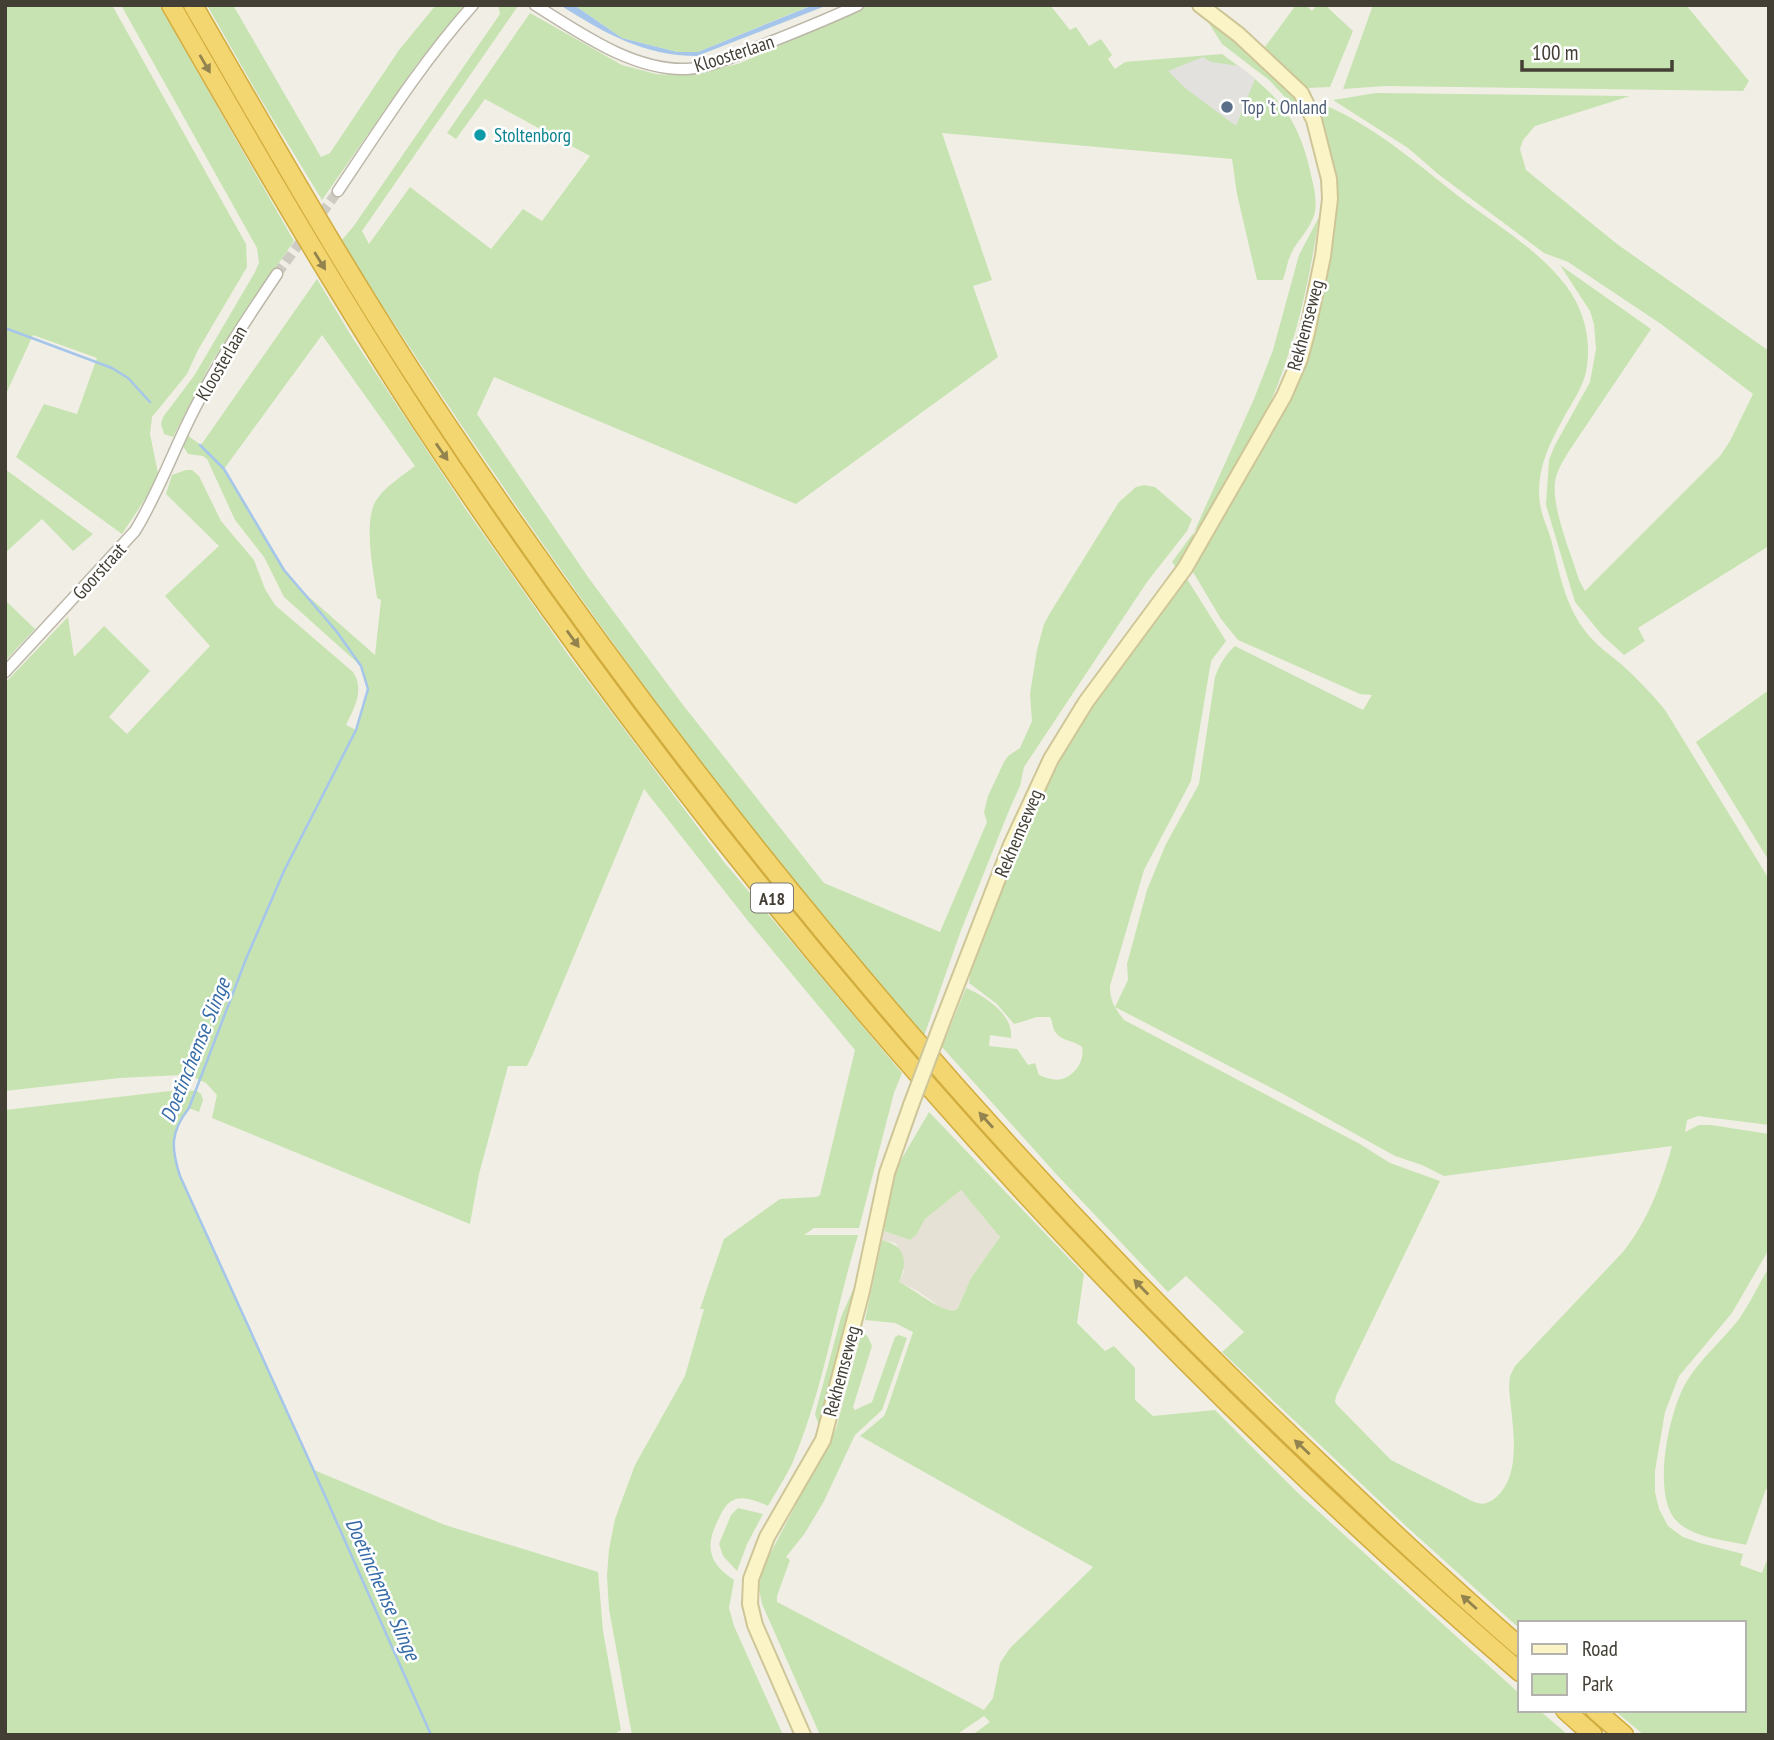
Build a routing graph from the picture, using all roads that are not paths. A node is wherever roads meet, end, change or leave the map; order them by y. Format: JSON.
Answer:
{"nodes":[{"id":1,"x":171,"y":5,"type":"edge"},
{"id":2,"x":193,"y":5,"type":"edge"},
{"id":3,"x":474,"y":5,"type":"edge"},
{"id":4,"x":535,"y":5,"type":"edge"},
{"id":5,"x":858,"y":5,"type":"edge"},
{"id":6,"x":1200,"y":5,"type":"edge"},
{"id":7,"x":338,"y":191,"type":"tunnel mouth"},
{"id":8,"x":277,"y":274,"type":"tunnel mouth"},
{"id":9,"x":171,"y":455,"type":"joint"},
{"id":10,"x":5,"y":672,"type":"edge"},
{"id":11,"x":1518,"y":1645,"type":"edge"},
{"id":12,"x":1518,"y":1670,"type":"edge"},
{"id":13,"x":1566,"y":1712,"type":"edge"},
{"id":14,"x":1597,"y":1712,"type":"edge"},
{"id":15,"x":803,"y":1735,"type":"edge"},
{"id":16,"x":1593,"y":1735,"type":"edge"},
{"id":17,"x":1624,"y":1735,"type":"edge"}],
"edges":[{"from":1,"to":12,"type":"highway","number":"A18","one_way":true},
{"from":11,"to":2,"type":"highway","number":"A18","one_way":true},
{"from":3,"to":7,"type":"street"},
{"from":4,"to":5,"type":"street","name":"Kloosterlaan"},
{"from":6,"to":15,"type":"street","name":"Rekhemseweg","bridge":true},
{"from":8,"to":9,"type":"street","name":"Kloosterlaan"},
{"from":9,"to":10,"type":"street","name":"Goorstraat"},
{"from":13,"to":16,"type":"highway"},
{"from":14,"to":17,"type":"highway"}]}
